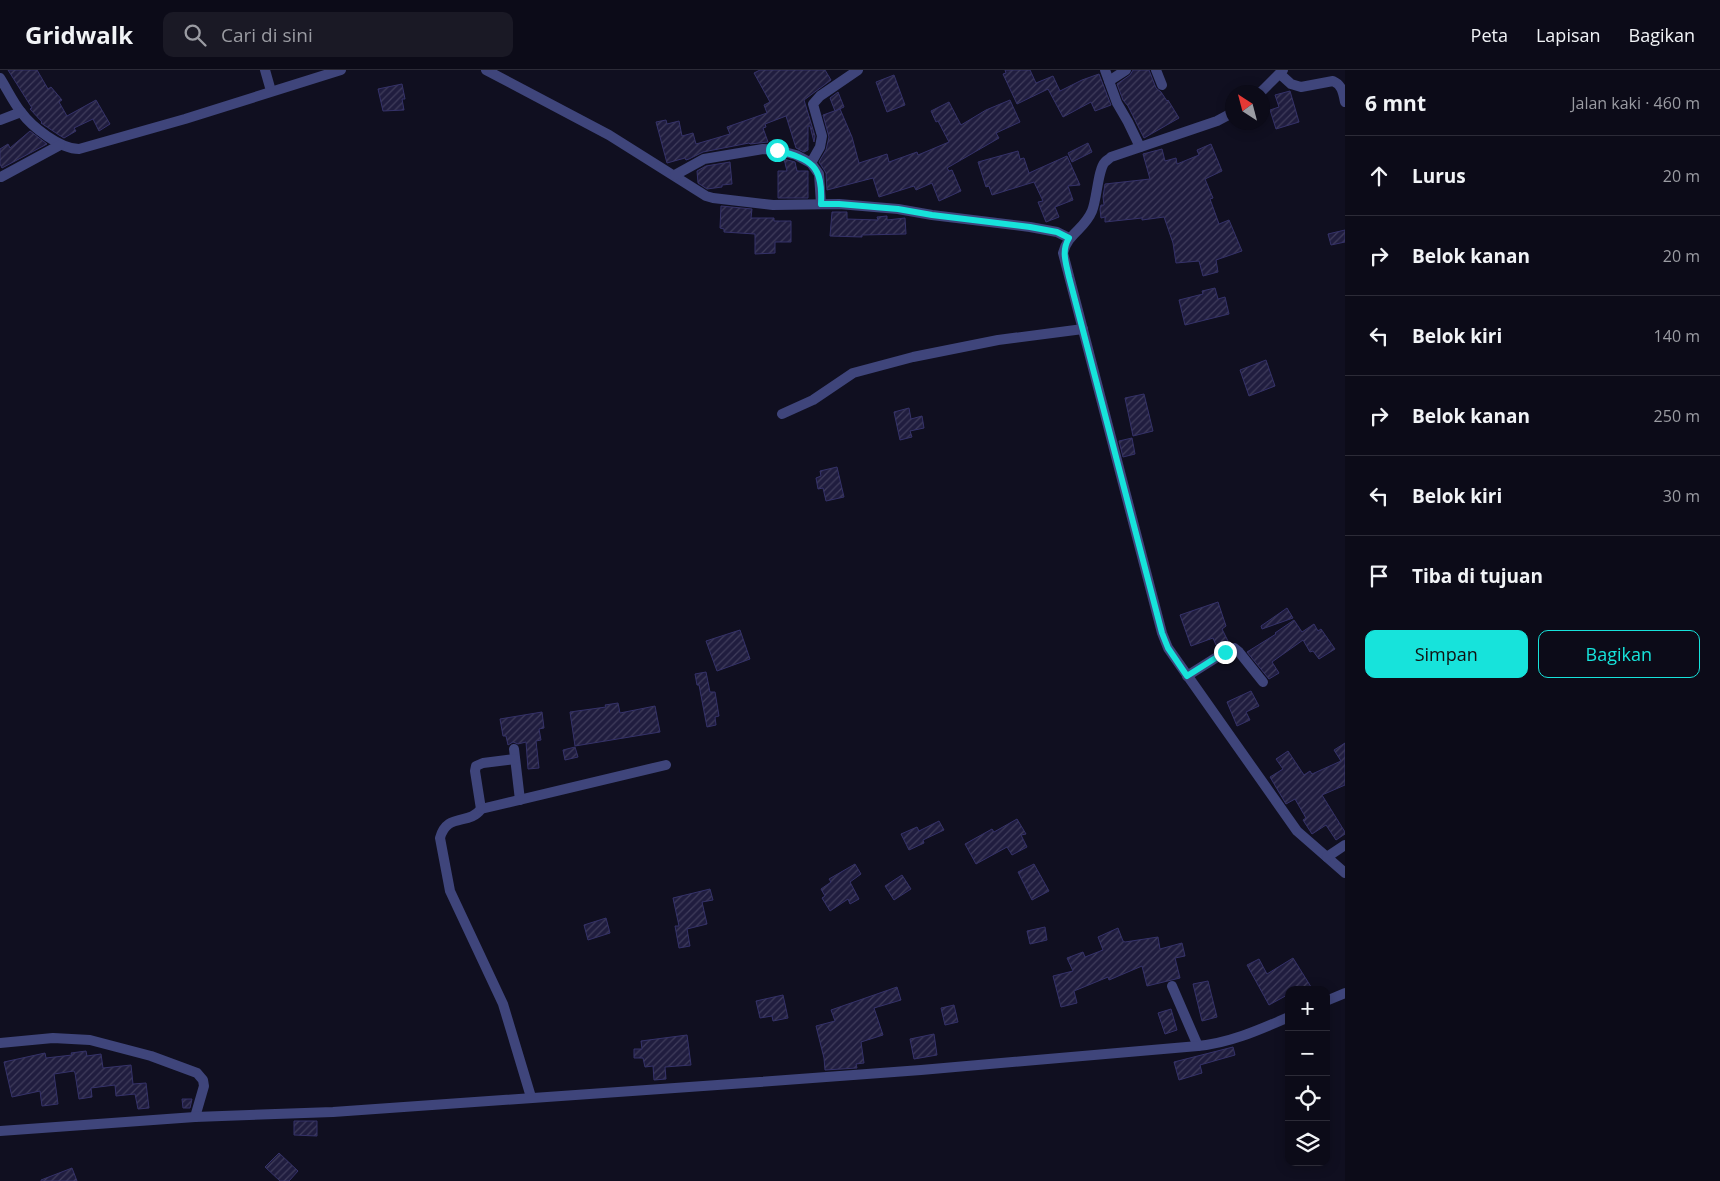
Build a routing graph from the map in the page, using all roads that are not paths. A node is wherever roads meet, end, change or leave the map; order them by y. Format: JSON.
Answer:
{"nodes":[{"id":1,"x":265,"y":70,"type":"edge"},
{"id":2,"x":341,"y":70,"type":"edge"},
{"id":3,"x":486,"y":70,"type":"edge"},
{"id":4,"x":858,"y":70,"type":"edge"},
{"id":5,"x":1105,"y":70,"type":"edge"},
{"id":6,"x":1126,"y":70,"type":"edge"},
{"id":7,"x":1156,"y":70,"type":"edge"},
{"id":8,"x":1282,"y":72,"type":"edge"},
{"id":9,"x":0,"y":78,"type":"edge"},
{"id":10,"x":1109,"y":81,"type":"junction"},
{"id":11,"x":1162,"y":85,"type":"dead end"},
{"id":12,"x":1268,"y":85,"type":"edge"},
{"id":13,"x":271,"y":91,"type":"junction"},
{"id":14,"x":1345,"y":102,"type":"edge"},
{"id":15,"x":21,"y":112,"type":"junction"},
{"id":16,"x":1225,"y":117,"type":"edge"},
{"id":17,"x":0,"y":120,"type":"edge"},
{"id":18,"x":60,"y":145,"type":"junction"},
{"id":19,"x":1140,"y":146,"type":"junction"},
{"id":20,"x":811,"y":163,"type":"junction"},
{"id":21,"x":674,"y":175,"type":"junction"},
{"id":22,"x":1,"y":177,"type":"dead end"},
{"id":23,"x":821,"y":204,"type":"junction"},
{"id":24,"x":1069,"y":238,"type":"junction"},
{"id":25,"x":1084,"y":329,"type":"junction"},
{"id":26,"x":782,"y":414,"type":"dead end"},
{"id":27,"x":1187,"y":676,"type":"junction"},
{"id":28,"x":1263,"y":682,"type":"dead end"},
{"id":29,"x":666,"y":765,"type":"dead end"},
{"id":30,"x":520,"y":800,"type":"junction"},
{"id":31,"x":481,"y":809,"type":"junction"},
{"id":32,"x":1345,"y":845,"type":"edge"},
{"id":33,"x":1328,"y":857,"type":"junction"},
{"id":34,"x":1345,"y":873,"type":"edge"},
{"id":35,"x":1172,"y":986,"type":"dead end"},
{"id":36,"x":1345,"y":993,"type":"edge"},
{"id":37,"x":1330,"y":999,"type":"edge"},
{"id":38,"x":1285,"y":1019,"type":"edge"},
{"id":39,"x":0,"y":1043,"type":"edge"},
{"id":40,"x":1198,"y":1046,"type":"junction"},
{"id":41,"x":531,"y":1097,"type":"junction"},
{"id":42,"x":196,"y":1117,"type":"junction"},
{"id":43,"x":0,"y":1131,"type":"edge"}],
"edges":[{"from":1,"to":13,"type":"street"},
{"from":2,"to":13,"type":"street"},
{"from":3,"to":21,"type":"street"},
{"from":4,"to":20,"type":"street"},
{"from":5,"to":10,"type":"street"},
{"from":6,"to":10,"type":"street"},
{"from":7,"to":11,"type":"street"},
{"from":8,"to":12,"type":"street"},
{"from":8,"to":14,"type":"street"},
{"from":9,"to":15,"type":"street"},
{"from":10,"to":19,"type":"street"},
{"from":13,"to":18,"type":"street"},
{"from":15,"to":17,"type":"street"},
{"from":15,"to":18,"type":"street"},
{"from":16,"to":19,"type":"street"},
{"from":18,"to":22,"type":"street"},
{"from":19,"to":24,"type":"street"},
{"from":20,"to":21,"type":"street"},
{"from":20,"to":23,"type":"street"},
{"from":21,"to":23,"type":"street"},
{"from":23,"to":24,"type":"street"},
{"from":24,"to":25,"type":"street"},
{"from":25,"to":26,"type":"street"},
{"from":25,"to":27,"type":"street"},
{"from":27,"to":28,"type":"street"},
{"from":27,"to":33,"type":"street"},
{"from":29,"to":30,"type":"street"},
{"from":30,"to":31,"type":"street"},
{"from":30,"to":31,"type":"street"},
{"from":31,"to":41,"type":"street"},
{"from":32,"to":33,"type":"street"},
{"from":33,"to":34,"type":"street"},
{"from":35,"to":40,"type":"street"},
{"from":36,"to":37,"type":"street"},
{"from":38,"to":40,"type":"street"},
{"from":39,"to":42,"type":"street"},
{"from":40,"to":41,"type":"street"},
{"from":41,"to":42,"type":"street"},
{"from":42,"to":43,"type":"street"}]}
